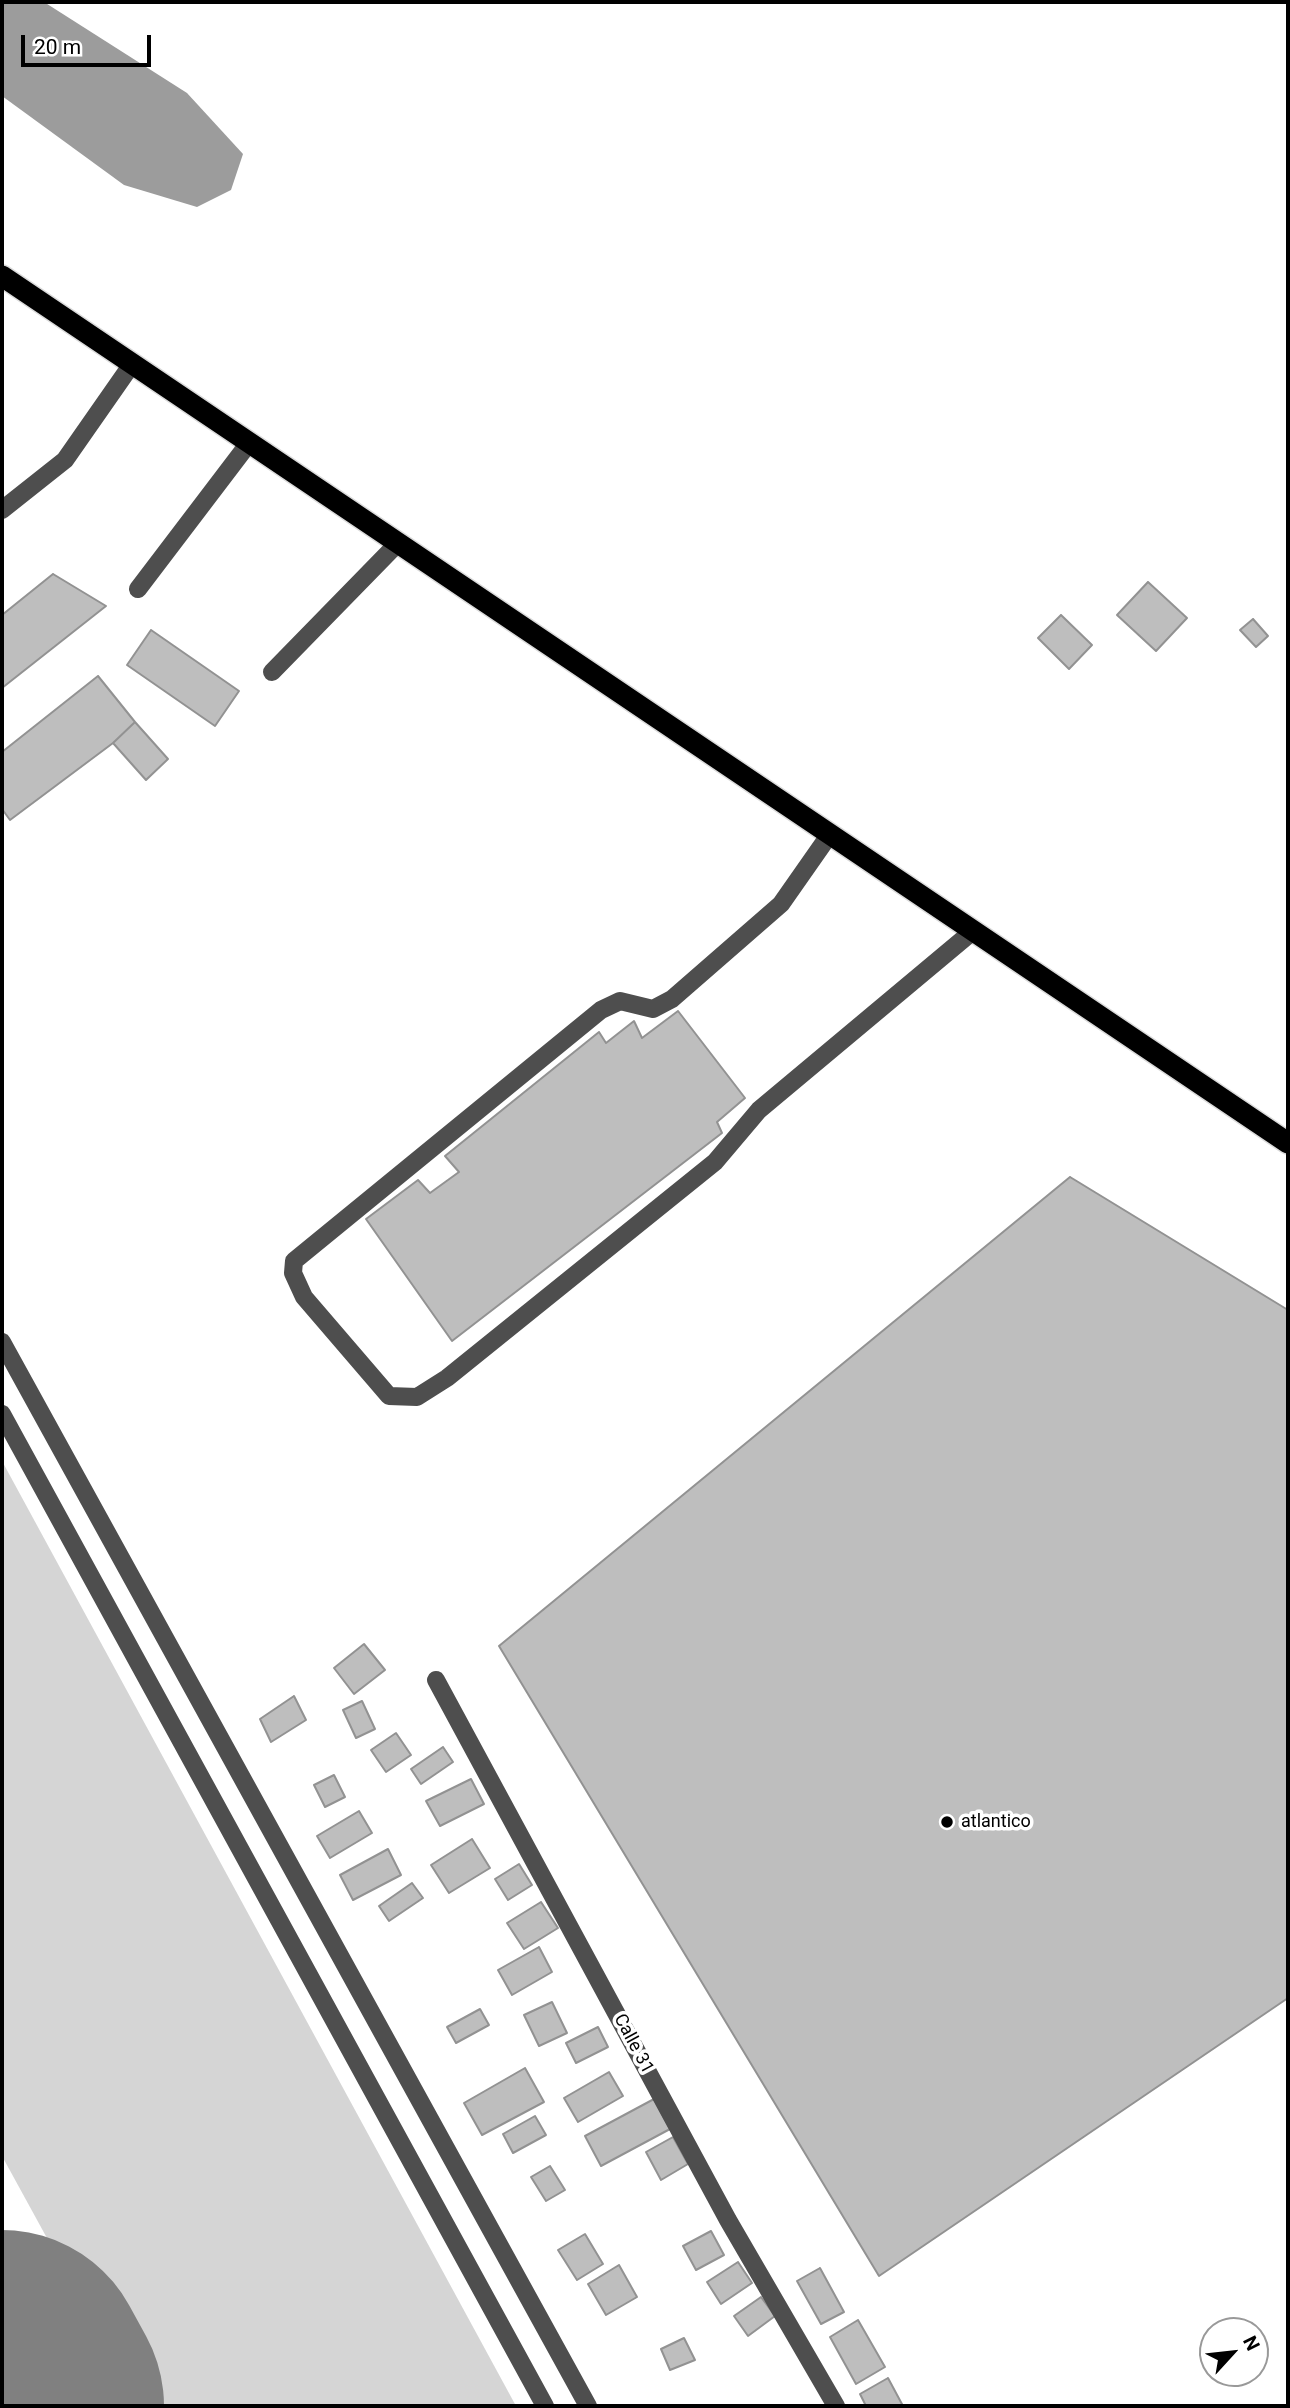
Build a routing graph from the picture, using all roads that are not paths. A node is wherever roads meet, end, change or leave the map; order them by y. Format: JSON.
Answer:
{"nodes":[{"id":1,"x":2,"y":276,"type":"edge"},
{"id":2,"x":132,"y":364,"type":"junction"},
{"id":3,"x":249,"y":443,"type":"junction"},
{"id":4,"x":2,"y":510,"type":"edge"},
{"id":5,"x":398,"y":543,"type":"junction"},
{"id":6,"x":138,"y":589,"type":"dead end"},
{"id":7,"x":272,"y":672,"type":"dead end"},
{"id":8,"x":830,"y":834,"type":"junction"},
{"id":9,"x":973,"y":931,"type":"junction"},
{"id":10,"x":1288,"y":1143,"type":"edge"},
{"id":11,"x":2,"y":1342,"type":"edge"},
{"id":12,"x":2,"y":1414,"type":"edge"},
{"id":13,"x":436,"y":1679,"type":"dead end"},
{"id":14,"x":545,"y":2406,"type":"edge"},
{"id":15,"x":588,"y":2406,"type":"edge"},
{"id":16,"x":836,"y":2406,"type":"edge"}],
"edges":[{"from":1,"to":2,"type":"highway"},
{"from":2,"to":3,"type":"highway"},
{"from":2,"to":4,"type":"street"},
{"from":3,"to":5,"type":"highway"},
{"from":3,"to":6,"type":"street"},
{"from":5,"to":7,"type":"street"},
{"from":5,"to":8,"type":"highway"},
{"from":8,"to":9,"type":"highway"},
{"from":8,"to":9,"type":"street"},
{"from":9,"to":10,"type":"highway"},
{"from":11,"to":15,"type":"street"},
{"from":12,"to":14,"type":"street"},
{"from":13,"to":16,"type":"street","name":"Calle 31"}]}
